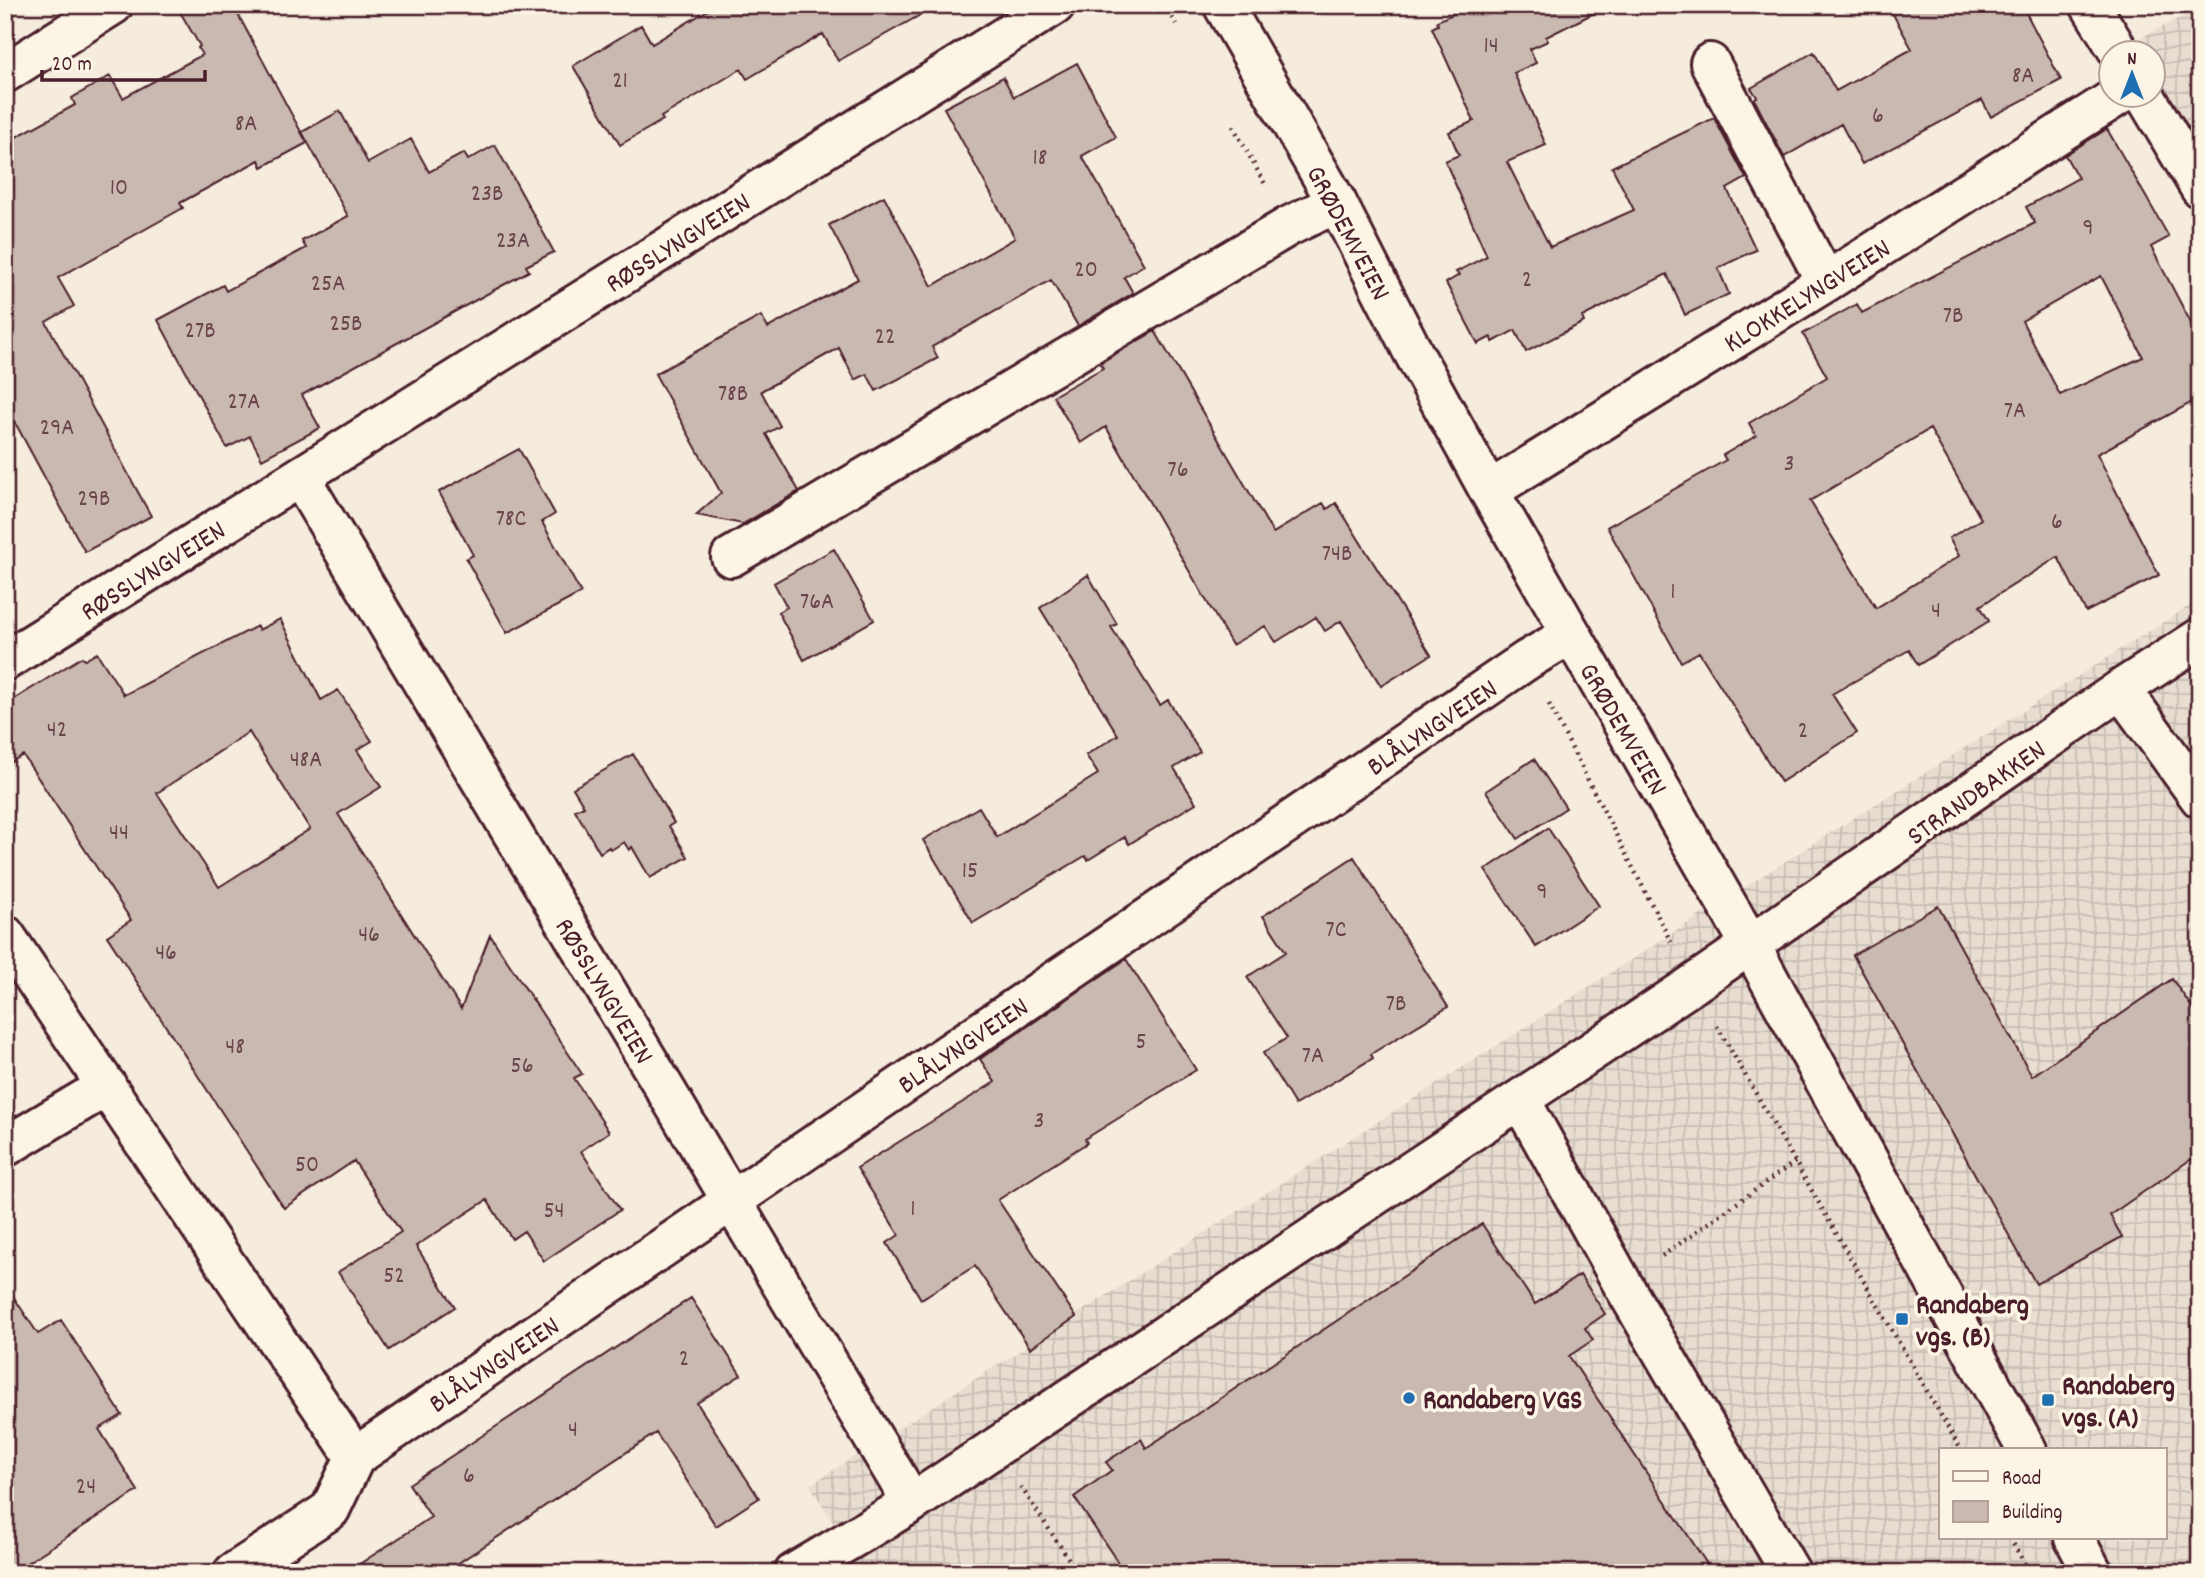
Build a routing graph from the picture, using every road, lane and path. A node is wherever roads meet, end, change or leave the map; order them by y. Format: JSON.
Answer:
{"nodes":[{"id":1,"x":113,"y":5,"type":"edge"},
{"id":2,"x":1055,"y":5,"type":"edge"},
{"id":3,"x":1165,"y":5,"type":"edge"},
{"id":4,"x":1223,"y":5,"type":"edge"},
{"id":5,"x":2090,"y":5,"type":"edge"},
{"id":6,"x":1178,"y":29,"type":"dead end"},
{"id":7,"x":2110,"y":38,"type":"edge"},
{"id":8,"x":1710,"y":63,"type":"dead end"},
{"id":9,"x":5,"y":73,"type":"edge"},
{"id":10,"x":2099,"y":108,"type":"edge"},
{"id":11,"x":2152,"y":108,"type":"edge"},
{"id":12,"x":1230,"y":122,"type":"dead end"},
{"id":13,"x":2200,"y":188,"type":"edge"},
{"id":14,"x":1337,"y":203,"type":"junction"},
{"id":15,"x":1289,"y":226,"type":"junction"},
{"id":16,"x":1826,"y":282,"type":"junction"},
{"id":17,"x":300,"y":477,"type":"junction"},
{"id":18,"x":1489,"y":491,"type":"junction"},
{"id":19,"x":731,"y":557,"type":"dead end"},
{"id":20,"x":1571,"y":634,"type":"junction"},
{"id":21,"x":2200,"y":638,"type":"edge"},
{"id":22,"x":1527,"y":660,"type":"junction"},
{"id":23,"x":5,"y":661,"type":"edge"},
{"id":24,"x":2121,"y":690,"type":"junction"},
{"id":25,"x":2200,"y":798,"type":"edge"},
{"id":26,"x":5,"y":935,"type":"edge"},
{"id":27,"x":1751,"y":946,"type":"junction"},
{"id":28,"x":1692,"y":985,"type":"junction"},
{"id":29,"x":107,"y":1086,"type":"junction"},
{"id":30,"x":1520,"y":1099,"type":"junction"},
{"id":31,"x":5,"y":1147,"type":"edge"},
{"id":32,"x":1796,"y":1162,"type":"junction"},
{"id":33,"x":732,"y":1200,"type":"junction"},
{"id":34,"x":1622,"y":1283,"type":"junction"},
{"id":35,"x":1007,"y":1440,"type":"junction"},
{"id":36,"x":1960,"y":1448,"type":"edge"},
{"id":37,"x":2025,"y":1448,"type":"edge"},
{"id":38,"x":355,"y":1457,"type":"junction"},
{"id":39,"x":912,"y":1503,"type":"junction"},
{"id":40,"x":2011,"y":1540,"type":"edge"},
{"id":41,"x":2075,"y":1540,"type":"edge"},
{"id":42,"x":233,"y":1573,"type":"edge"},
{"id":43,"x":794,"y":1573,"type":"edge"},
{"id":44,"x":1078,"y":1573,"type":"edge"},
{"id":45,"x":1791,"y":1573,"type":"edge"},
{"id":46,"x":2030,"y":1573,"type":"edge"},
{"id":47,"x":2094,"y":1573,"type":"edge"}],
"edges":[{"from":1,"to":9,"type":"street"},
{"from":2,"to":17,"type":"street","name":"RØSSLYNGVEIEN"},
{"from":3,"to":6,"type":"path"},
{"from":4,"to":14,"type":"street","name":"GRØDEMVEIEN"},
{"from":5,"to":7,"type":"street"},
{"from":8,"to":16,"type":"street"},
{"from":10,"to":16,"type":"street","name":"KLOKKELYNGVEIEN"},
{"from":11,"to":13,"type":"street"},
{"from":12,"to":15,"type":"path"},
{"from":14,"to":15,"type":"street"},
{"from":14,"to":18,"type":"street","name":"GRØDEMVEIEN"},
{"from":15,"to":19,"type":"street"},
{"from":16,"to":18,"type":"street","name":"KLOKKELYNGVEIEN"},
{"from":17,"to":23,"type":"street","name":"RØSSLYNGVEIEN"},
{"from":17,"to":33,"type":"street","name":"RØSSLYNGVEIEN"},
{"from":18,"to":20,"type":"street","name":"GRØDEMVEIEN"},
{"from":20,"to":22,"type":"street","name":"BLÅLYNGVEIEN"},
{"from":20,"to":27,"type":"street","name":"GRØDEMVEIEN"},
{"from":21,"to":24,"type":"street","name":"STRANDBAKKEN"},
{"from":22,"to":28,"type":"path"},
{"from":22,"to":33,"type":"street","name":"BLÅLYNGVEIEN"},
{"from":24,"to":25,"type":"street"},
{"from":24,"to":27,"type":"street","name":"STRANDBAKKEN"},
{"from":26,"to":29,"type":"street"},
{"from":27,"to":28,"type":"street","name":"STRANDBAKKEN"},
{"from":27,"to":37,"type":"street","name":"GRØDEMVEIEN"},
{"from":28,"to":30,"type":"street","name":"STRANDBAKKEN"},
{"from":28,"to":32,"type":"path"},
{"from":29,"to":31,"type":"street"},
{"from":29,"to":38,"type":"street"},
{"from":30,"to":34,"type":"street"},
{"from":30,"to":35,"type":"street","name":"STRANDBAKKEN"},
{"from":32,"to":34,"type":"path"},
{"from":32,"to":36,"type":"path"},
{"from":33,"to":38,"type":"street","name":"BLÅLYNGVEIEN"},
{"from":33,"to":39,"type":"street","name":"RØSSLYNGVEIEN"},
{"from":34,"to":45,"type":"street"},
{"from":35,"to":39,"type":"street","name":"STRANDBAKKEN"},
{"from":35,"to":44,"type":"path"},
{"from":38,"to":42,"type":"street"},
{"from":39,"to":43,"type":"street","name":"STRANDBAKKEN"},
{"from":40,"to":46,"type":"path"},
{"from":41,"to":47,"type":"street"}]}
